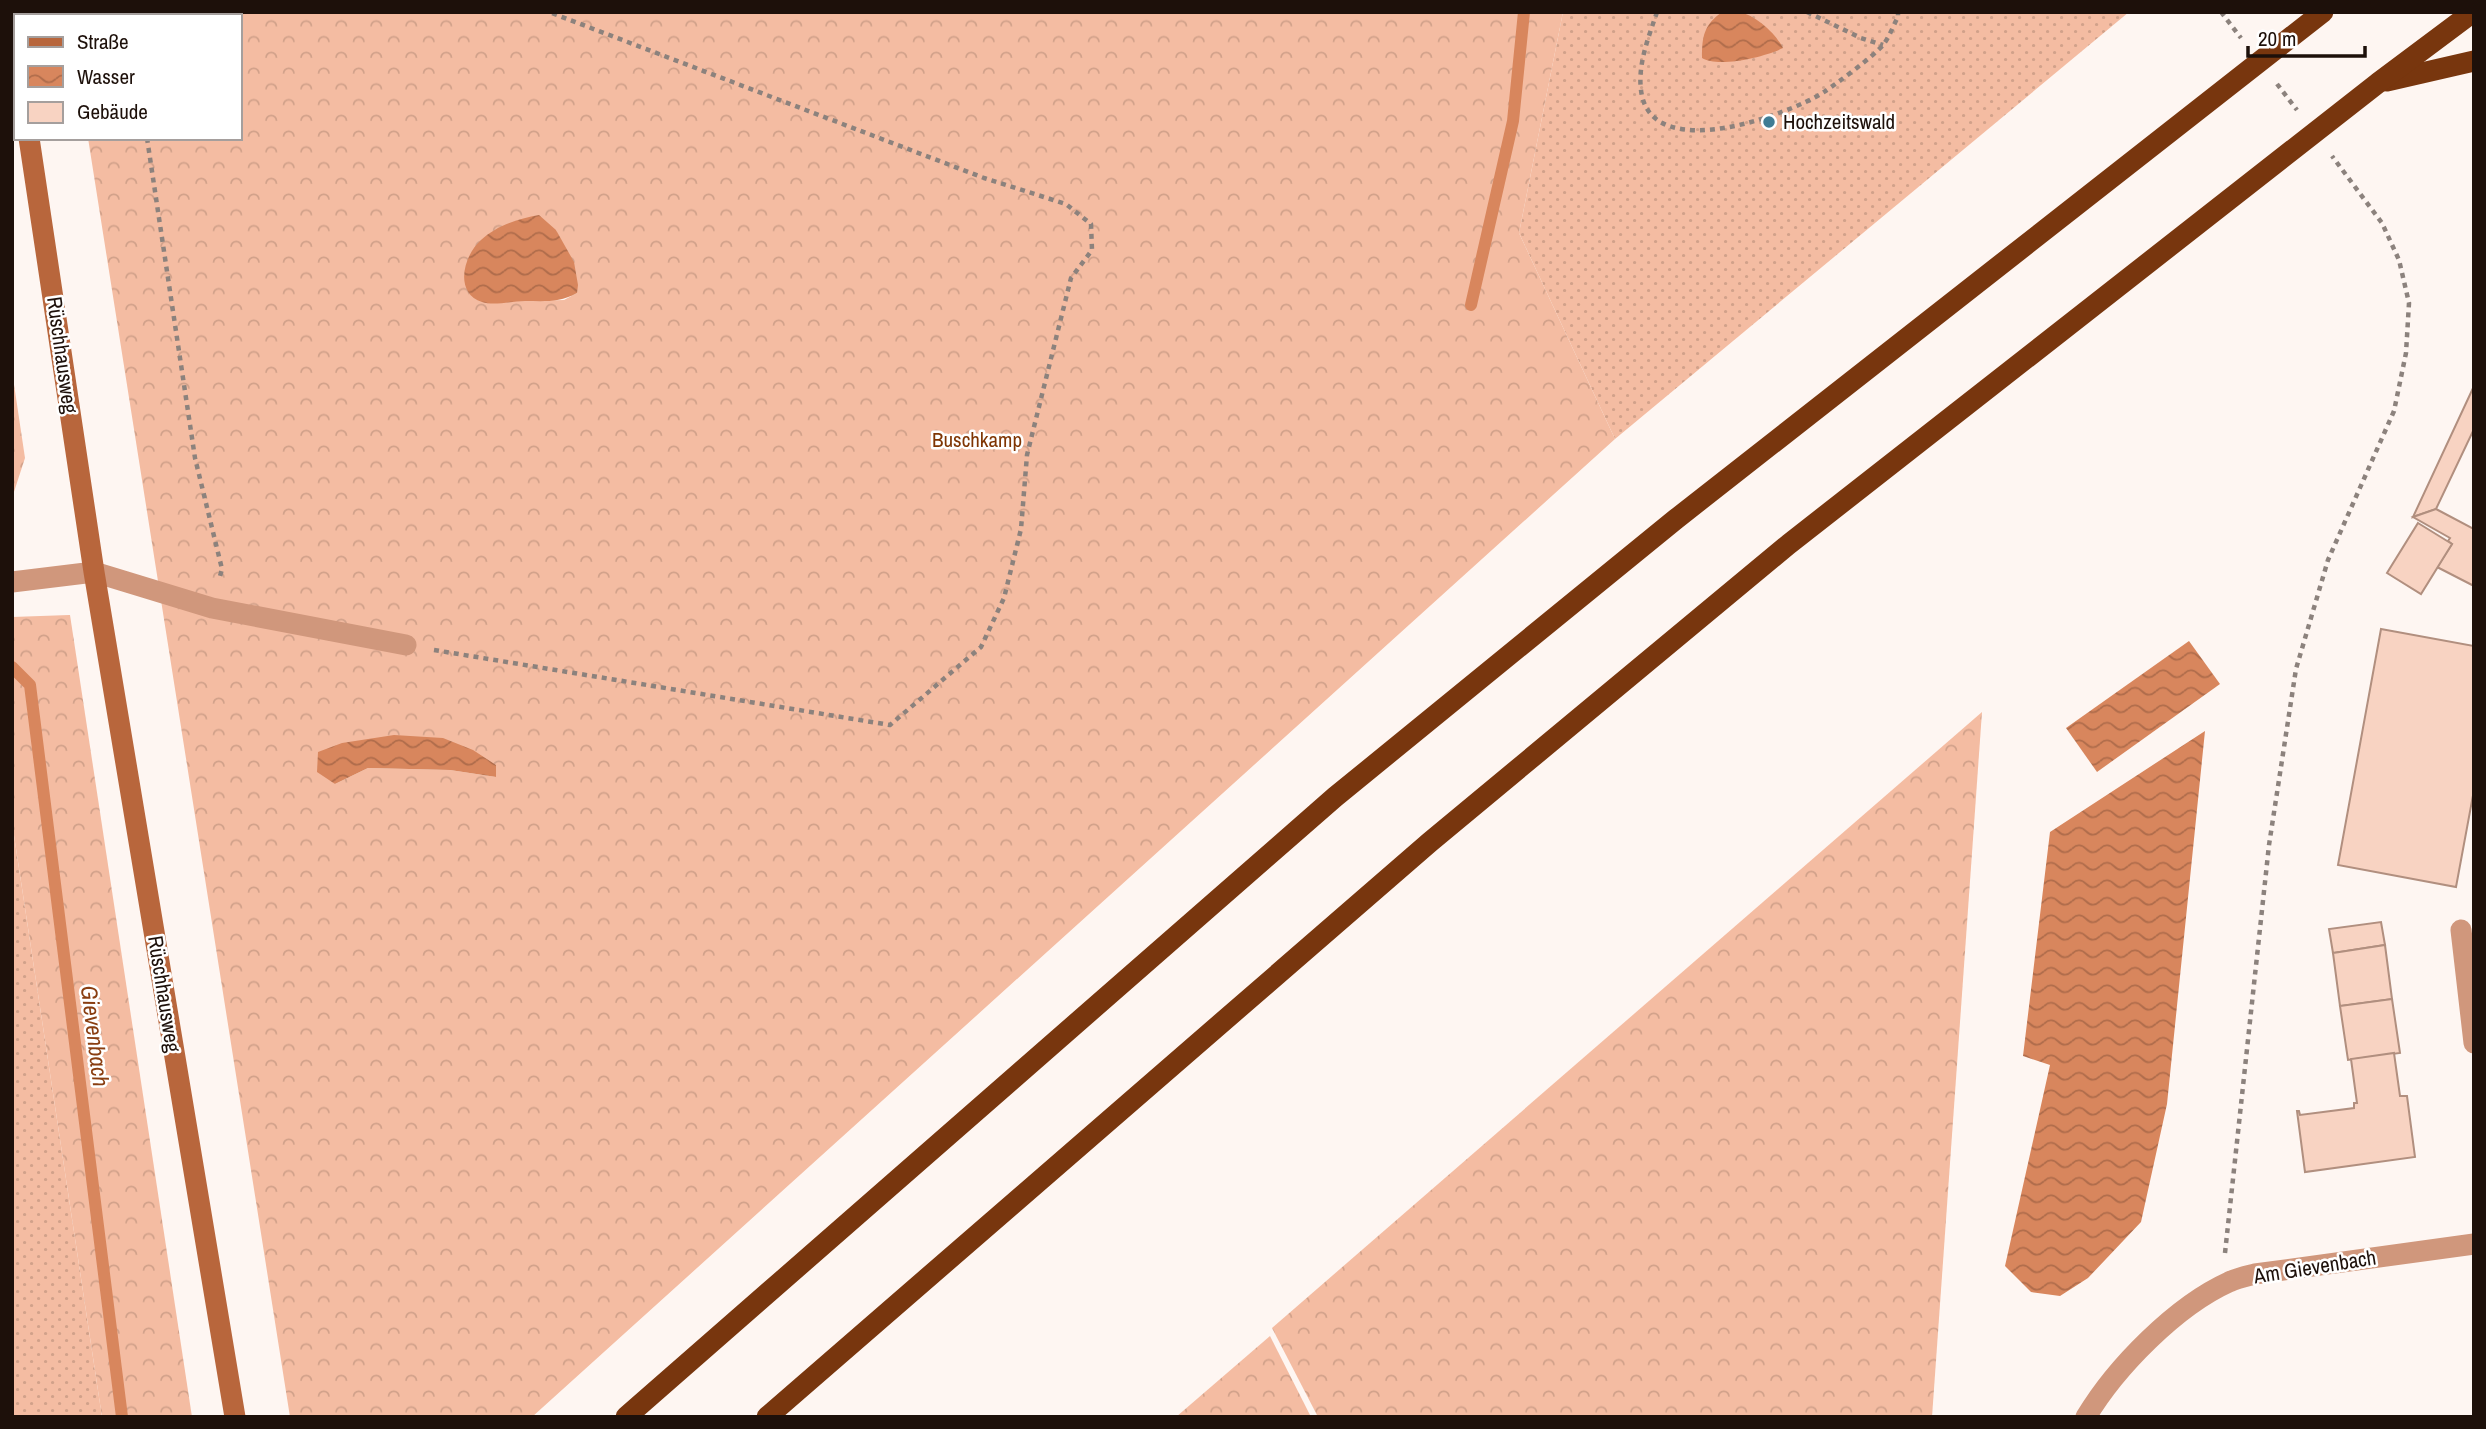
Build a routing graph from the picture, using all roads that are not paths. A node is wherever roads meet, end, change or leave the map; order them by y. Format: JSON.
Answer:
{"nodes":[{"id":1,"x":2295,"y":12,"type":"edge"},
{"id":2,"x":2323,"y":12,"type":"edge"},
{"id":3,"x":2473,"y":12,"type":"edge"},
{"id":4,"x":2281,"y":44,"type":"junction"},
{"id":5,"x":2474,"y":61,"type":"edge"},
{"id":6,"x":2378,"y":83,"type":"junction"},
{"id":7,"x":29,"y":140,"type":"edge"},
{"id":8,"x":94,"y":572,"type":"junction"},
{"id":9,"x":12,"y":582,"type":"edge"},
{"id":10,"x":406,"y":645,"type":"road end"},
{"id":11,"x":2461,"y":930,"type":"dead end"},
{"id":12,"x":2474,"y":1043,"type":"edge"},
{"id":13,"x":2474,"y":1244,"type":"edge"},
{"id":14,"x":235,"y":1417,"type":"edge"},
{"id":15,"x":626,"y":1417,"type":"edge"},
{"id":16,"x":767,"y":1417,"type":"edge"},
{"id":17,"x":2085,"y":1417,"type":"edge"}],
"edges":[{"from":1,"to":4,"type":"highway"},
{"from":2,"to":4,"type":"highway"},
{"from":3,"to":6,"type":"highway"},
{"from":4,"to":15,"type":"highway"},
{"from":5,"to":6,"type":"highway"},
{"from":6,"to":16,"type":"highway"},
{"from":7,"to":8,"type":"main road","name":"Rüschhausweg"},
{"from":8,"to":9,"type":"street"},
{"from":8,"to":10,"type":"street"},
{"from":8,"to":14,"type":"main road","name":"Rüschhausweg"},
{"from":11,"to":12,"type":"street"},
{"from":13,"to":17,"type":"street","name":"Am Gievenbach"}]}
